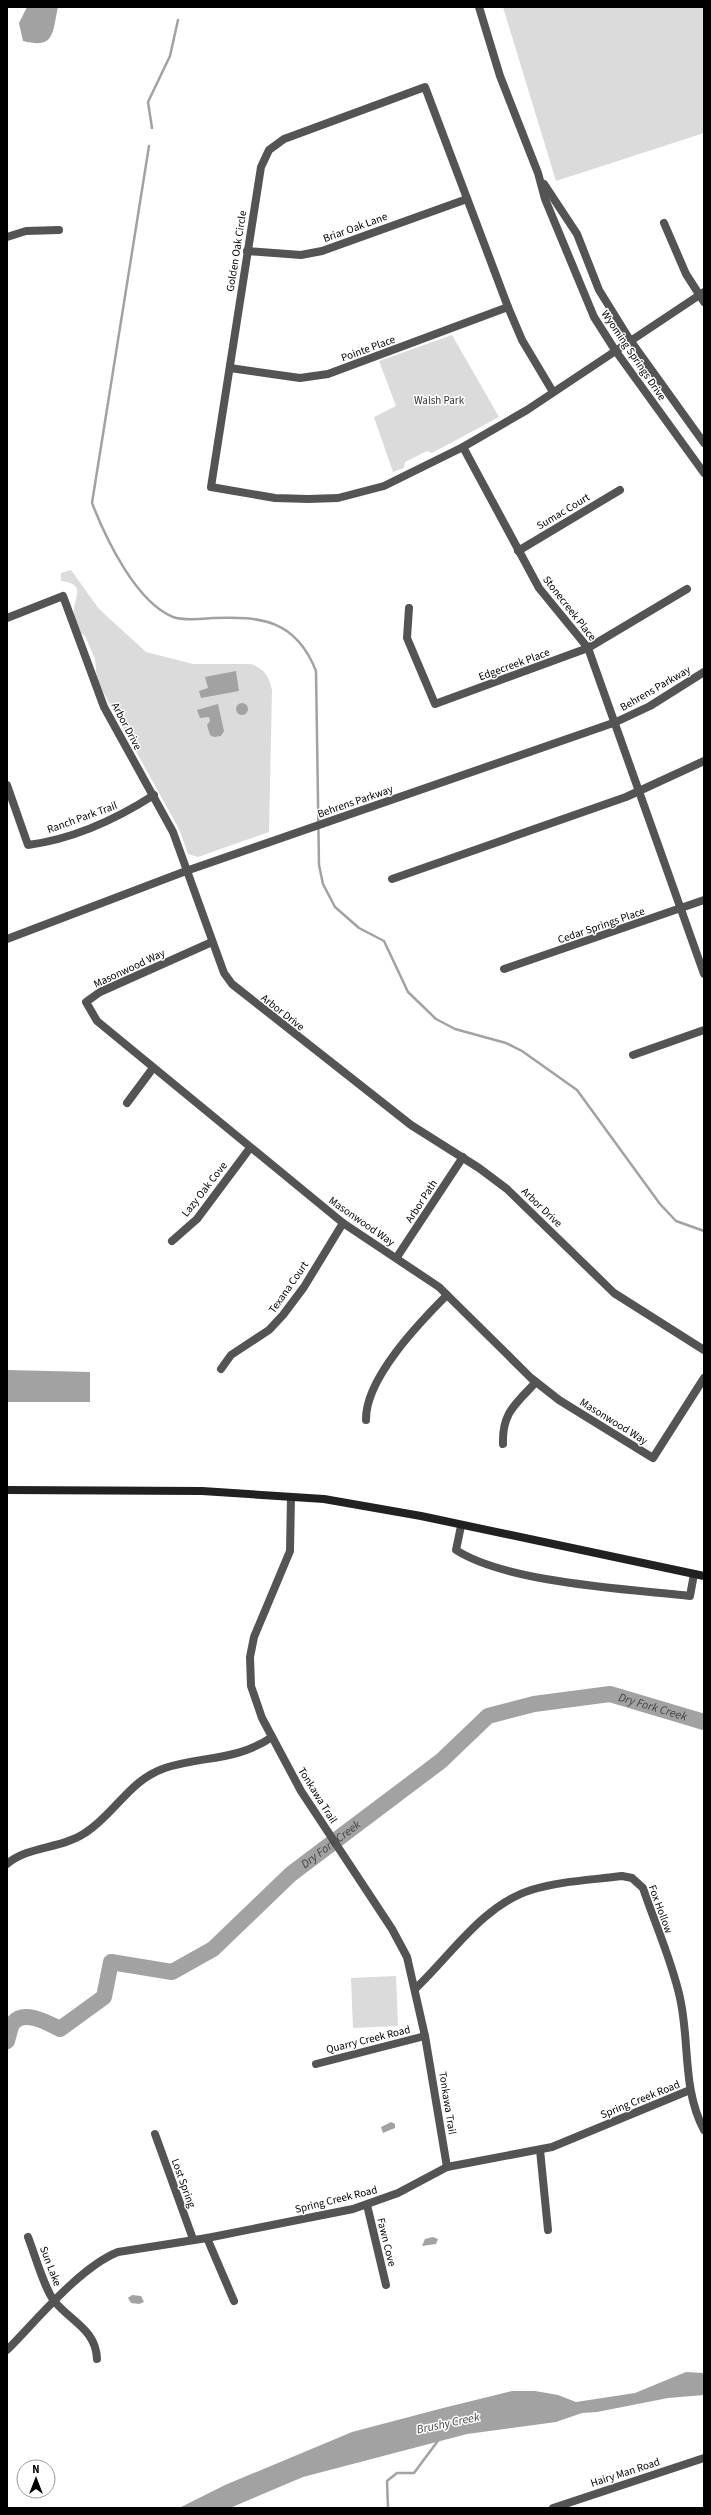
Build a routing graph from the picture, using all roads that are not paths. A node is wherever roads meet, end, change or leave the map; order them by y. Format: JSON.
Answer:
{"nodes":[{"id":1,"x":479,"y":7,"type":"edge"},
{"id":2,"x":538,"y":173,"type":"junction"},
{"id":3,"x":467,"y":199,"type":"junction"},
{"id":4,"x":664,"y":223,"type":"dead end"},
{"id":5,"x":59,"y":230,"type":"dead end"},
{"id":6,"x":7,"y":237,"type":"edge"},
{"id":7,"x":247,"y":251,"type":"junction"},
{"id":8,"x":702,"y":296,"type":"edge"},
{"id":9,"x":508,"y":307,"type":"junction"},
{"id":10,"x":630,"y":340,"type":"junction"},
{"id":11,"x":615,"y":350,"type":"junction"},
{"id":12,"x":230,"y":368,"type":"junction"},
{"id":13,"x":553,"y":392,"type":"junction"},
{"id":14,"x":704,"y":443,"type":"edge"},
{"id":15,"x":463,"y":447,"type":"junction"},
{"id":16,"x":704,"y":473,"type":"edge"},
{"id":17,"x":620,"y":490,"type":"dead end"},
{"id":18,"x":518,"y":551,"type":"junction"},
{"id":19,"x":687,"y":588,"type":"dead end"},
{"id":20,"x":409,"y":608,"type":"dead end"},
{"id":21,"x":7,"y":618,"type":"edge"},
{"id":22,"x":588,"y":648,"type":"junction"},
{"id":23,"x":704,"y":672,"type":"edge"},
{"id":24,"x":616,"y":722,"type":"junction"},
{"id":25,"x":704,"y":761,"type":"edge"},
{"id":26,"x":7,"y":785,"type":"edge"},
{"id":27,"x":640,"y":791,"type":"junction"},
{"id":28,"x":154,"y":795,"type":"junction"},
{"id":29,"x":186,"y":871,"type":"junction"},
{"id":30,"x":392,"y":879,"type":"dead end"},
{"id":31,"x":704,"y":900,"type":"edge"},
{"id":32,"x":681,"y":908,"type":"junction"},
{"id":33,"x":7,"y":939,"type":"edge"},
{"id":34,"x":212,"y":942,"type":"junction"},
{"id":35,"x":504,"y":969,"type":"dead end"},
{"id":36,"x":704,"y":974,"type":"edge"},
{"id":37,"x":704,"y":1030,"type":"edge"},
{"id":38,"x":633,"y":1055,"type":"dead end"},
{"id":39,"x":153,"y":1068,"type":"junction"},
{"id":40,"x":127,"y":1103,"type":"dead end"},
{"id":41,"x":250,"y":1148,"type":"junction"},
{"id":42,"x":463,"y":1157,"type":"junction"},
{"id":43,"x":343,"y":1223,"type":"junction"},
{"id":44,"x":172,"y":1241,"type":"dead end"},
{"id":45,"x":397,"y":1257,"type":"junction"},
{"id":46,"x":447,"y":1295,"type":"junction"},
{"id":47,"x":704,"y":1350,"type":"edge"},
{"id":48,"x":221,"y":1369,"type":"dead end"},
{"id":49,"x":704,"y":1378,"type":"edge"},
{"id":50,"x":536,"y":1382,"type":"junction"},
{"id":51,"x":366,"y":1420,"type":"dead end"},
{"id":52,"x":503,"y":1444,"type":"dead end"},
{"id":53,"x":7,"y":1490,"type":"edge"},
{"id":54,"x":291,"y":1496,"type":"junction"},
{"id":55,"x":461,"y":1526,"type":"junction"},
{"id":56,"x":694,"y":1574,"type":"junction"},
{"id":57,"x":704,"y":1576,"type":"edge"},
{"id":58,"x":272,"y":1737,"type":"junction"},
{"id":59,"x":7,"y":1864,"type":"edge"},
{"id":60,"x":416,"y":1988,"type":"junction"},
{"id":61,"x":425,"y":2036,"type":"junction"},
{"id":62,"x":316,"y":2064,"type":"dead end"},
{"id":63,"x":690,"y":2090,"type":"junction"},
{"id":64,"x":704,"y":2130,"type":"edge"},
{"id":65,"x":155,"y":2134,"type":"dead end"},
{"id":66,"x":540,"y":2150,"type":"junction"},
{"id":67,"x":447,"y":2167,"type":"junction"},
{"id":68,"x":366,"y":2205,"type":"junction"},
{"id":69,"x":548,"y":2230,"type":"dead end"},
{"id":70,"x":28,"y":2237,"type":"dead end"},
{"id":71,"x":207,"y":2238,"type":"junction"},
{"id":72,"x":193,"y":2239,"type":"junction"},
{"id":73,"x":386,"y":2285,"type":"dead end"},
{"id":74,"x":234,"y":2301,"type":"dead end"},
{"id":75,"x":55,"y":2302,"type":"junction"},
{"id":76,"x":7,"y":2350,"type":"edge"},
{"id":77,"x":97,"y":2359,"type":"dead end"},
{"id":78,"x":704,"y":2458,"type":"edge"},
{"id":79,"x":553,"y":2508,"type":"edge"}],
"edges":[{"from":1,"to":2,"type":"street","name":"Wyoming Springs Drive"},
{"from":2,"to":10,"type":"street","name":"Wyoming Springs Drive"},
{"from":2,"to":11,"type":"street","name":"Wyoming Springs Drive"},
{"from":3,"to":7,"type":"street","name":"Briar Oak Lane"},
{"from":3,"to":7,"type":"street","name":"Golden Oak Circle"},
{"from":3,"to":9,"type":"street","name":"Golden Oak Circle"},
{"from":4,"to":8,"type":"street"},
{"from":5,"to":6,"type":"street"},
{"from":7,"to":12,"type":"street","name":"Golden Oak Circle"},
{"from":8,"to":10,"type":"street","name":"Golden Oak Circle"},
{"from":9,"to":12,"type":"street","name":"Pointe Place"},
{"from":9,"to":13,"type":"street","name":"Golden Oak Circle"},
{"from":10,"to":11,"type":"street","name":"Golden Oak Circle"},
{"from":10,"to":14,"type":"street","name":"Wyoming Springs Drive"},
{"from":11,"to":13,"type":"street","name":"Golden Oak Circle"},
{"from":11,"to":16,"type":"street","name":"Wyoming Springs Drive"},
{"from":12,"to":15,"type":"street","name":"Golden Oak Circle"},
{"from":13,"to":15,"type":"street","name":"Golden Oak Circle"},
{"from":15,"to":18,"type":"street","name":"Stonecreek Place"},
{"from":17,"to":18,"type":"street","name":"Sumac Court"},
{"from":18,"to":22,"type":"street","name":"Stonecreek Place"},
{"from":19,"to":22,"type":"street","name":"Edgecreek Place"},
{"from":20,"to":22,"type":"street","name":"Edgecreek Place"},
{"from":21,"to":28,"type":"street","name":"Arbor Drive"},
{"from":22,"to":24,"type":"street","name":"Stonecreek Place"},
{"from":23,"to":24,"type":"street","name":"Behrens Parkway"},
{"from":24,"to":27,"type":"street","name":"Stonecreek Place"},
{"from":24,"to":29,"type":"street","name":"Behrens Parkway"},
{"from":25,"to":27,"type":"street"},
{"from":26,"to":28,"type":"street","name":"Ranch Park Trail"},
{"from":27,"to":30,"type":"street"},
{"from":27,"to":32,"type":"street","name":"Stonecreek Place"},
{"from":28,"to":29,"type":"street","name":"Arbor Drive"},
{"from":29,"to":33,"type":"street","name":"Behrens Parkway"},
{"from":29,"to":34,"type":"street","name":"Arbor Drive"},
{"from":31,"to":32,"type":"street","name":"Cedar Springs Place"},
{"from":32,"to":35,"type":"street","name":"Cedar Springs Place"},
{"from":32,"to":36,"type":"street","name":"Stonecreek Place"},
{"from":34,"to":39,"type":"street","name":"Masonwood Way"},
{"from":34,"to":42,"type":"street","name":"Arbor Drive"},
{"from":37,"to":38,"type":"street"},
{"from":39,"to":40,"type":"street"},
{"from":39,"to":41,"type":"street","name":"Masonwood Way"},
{"from":41,"to":43,"type":"street","name":"Masonwood Way"},
{"from":41,"to":44,"type":"street","name":"Lazy Oak Cove"},
{"from":42,"to":45,"type":"street","name":"Arbor Path"},
{"from":42,"to":47,"type":"street","name":"Arbor Drive"},
{"from":43,"to":45,"type":"street","name":"Masonwood Way"},
{"from":43,"to":48,"type":"street","name":"Texana Court"},
{"from":45,"to":46,"type":"street","name":"Masonwood Way"},
{"from":46,"to":50,"type":"street","name":"Masonwood Way"},
{"from":46,"to":51,"type":"street"},
{"from":49,"to":50,"type":"street","name":"Masonwood Way"},
{"from":50,"to":52,"type":"street"},
{"from":53,"to":54,"type":"main road"},
{"from":54,"to":55,"type":"main road"},
{"from":54,"to":58,"type":"street","name":"Tonkawa Trail"},
{"from":55,"to":56,"type":"main road"},
{"from":55,"to":56,"type":"street"},
{"from":56,"to":57,"type":"main road"},
{"from":58,"to":59,"type":"street"},
{"from":58,"to":60,"type":"street","name":"Tonkawa Trail"},
{"from":60,"to":61,"type":"street","name":"Tonkawa Trail"},
{"from":60,"to":63,"type":"street","name":"Fox Hollow"},
{"from":61,"to":62,"type":"street","name":"Quarry Creek Road"},
{"from":61,"to":67,"type":"street","name":"Tonkawa Trail"},
{"from":63,"to":64,"type":"street","name":"Fox Hollow"},
{"from":63,"to":66,"type":"street","name":"Spring Creek Road"},
{"from":65,"to":72,"type":"street","name":"Lost Spring"},
{"from":66,"to":67,"type":"street","name":"Spring Creek Road"},
{"from":66,"to":69,"type":"street"},
{"from":67,"to":68,"type":"street","name":"Spring Creek Road"},
{"from":68,"to":71,"type":"street","name":"Spring Creek Road"},
{"from":68,"to":73,"type":"street","name":"Fawn Cove"},
{"from":70,"to":75,"type":"street","name":"Sun Lake"},
{"from":71,"to":72,"type":"street","name":"Spring Creek Road"},
{"from":71,"to":74,"type":"street"},
{"from":72,"to":75,"type":"street","name":"Spring Creek Road"},
{"from":75,"to":76,"type":"street","name":"Spring Creek Road"},
{"from":75,"to":77,"type":"street"},
{"from":78,"to":79,"type":"street","name":"Hairy Man Road"}]}
